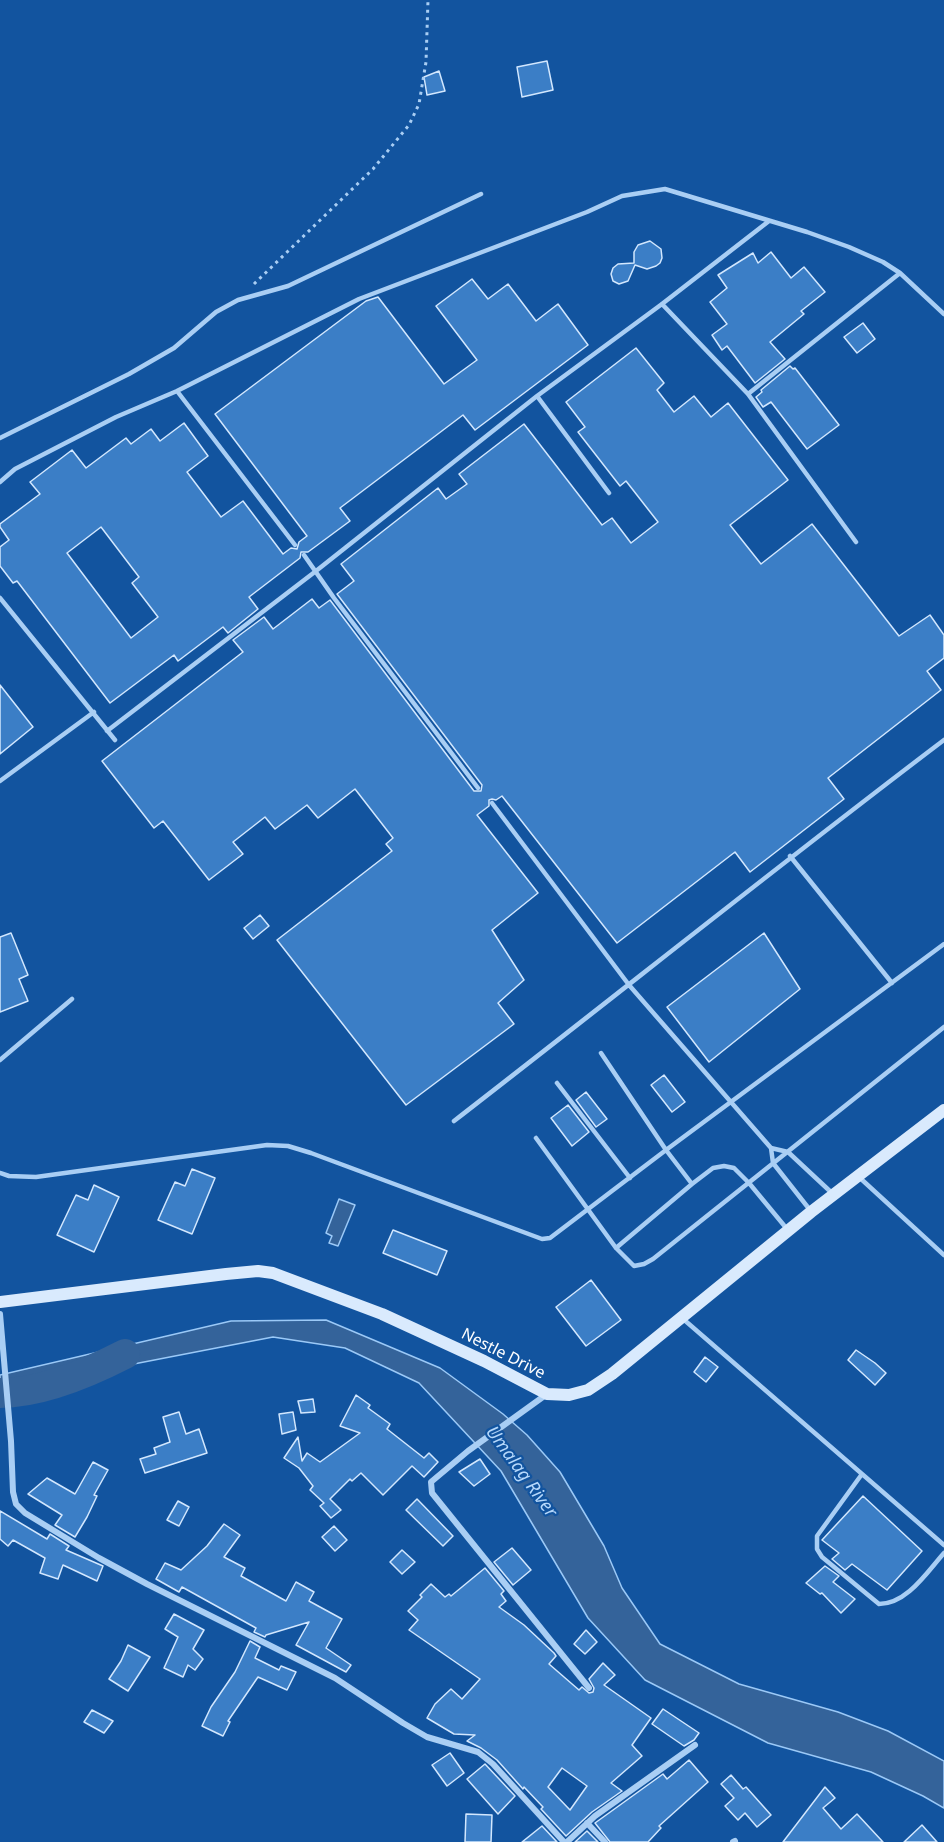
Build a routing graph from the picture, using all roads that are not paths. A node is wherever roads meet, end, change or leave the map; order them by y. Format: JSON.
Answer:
{"nodes":[{"id":1,"x":481,"y":194,"type":"dead end"},
{"id":2,"x":769,"y":221,"type":"junction"},
{"id":3,"x":900,"y":273,"type":"junction"},
{"id":4,"x":662,"y":304,"type":"junction"},
{"id":5,"x":944,"y":314,"type":"edge"},
{"id":6,"x":177,"y":391,"type":"junction"},
{"id":7,"x":748,"y":394,"type":"junction"},
{"id":8,"x":537,"y":396,"type":"junction"},
{"id":9,"x":0,"y":438,"type":"edge"},
{"id":10,"x":0,"y":482,"type":"edge"},
{"id":11,"x":609,"y":492,"type":"dead end"},
{"id":12,"x":856,"y":542,"type":"dead end"},
{"id":13,"x":295,"y":545,"type":"dead end"},
{"id":14,"x":304,"y":555,"type":"dead end"},
{"id":15,"x":316,"y":571,"type":"junction"},
{"id":16,"x":0,"y":598,"type":"edge"},
{"id":17,"x":2,"y":607,"type":"edge"},
{"id":18,"x":94,"y":712,"type":"junction"},
{"id":19,"x":107,"y":731,"type":"junction"},
{"id":20,"x":115,"y":740,"type":"dead end"},
{"id":21,"x":944,"y":741,"type":"edge"},
{"id":22,"x":0,"y":781,"type":"edge"},
{"id":23,"x":478,"y":788,"type":"dead end"},
{"id":24,"x":492,"y":803,"type":"dead end"},
{"id":25,"x":790,"y":856,"type":"junction"},
{"id":26,"x":944,"y":944,"type":"edge"},
{"id":27,"x":892,"y":983,"type":"junction"},
{"id":28,"x":629,"y":985,"type":"junction"},
{"id":29,"x":72,"y":999,"type":"dead end"},
{"id":30,"x":944,"y":1027,"type":"edge"},
{"id":31,"x":601,"y":1053,"type":"dead end"},
{"id":32,"x":0,"y":1060,"type":"edge"},
{"id":33,"x":557,"y":1083,"type":"dead end"},
{"id":34,"x":732,"y":1101,"type":"junction"},
{"id":35,"x":944,"y":1110,"type":"edge"},
{"id":36,"x":454,"y":1121,"type":"dead end"},
{"id":37,"x":536,"y":1138,"type":"dead end"},
{"id":38,"x":771,"y":1148,"type":"junction"},
{"id":39,"x":666,"y":1150,"type":"junction"},
{"id":40,"x":788,"y":1152,"type":"junction"},
{"id":41,"x":773,"y":1163,"type":"junction"},
{"id":42,"x":0,"y":1173,"type":"edge"},
{"id":43,"x":858,"y":1177,"type":"junction"},
{"id":44,"x":630,"y":1178,"type":"junction"},
{"id":45,"x":749,"y":1183,"type":"junction"},
{"id":46,"x":692,"y":1185,"type":"junction"},
{"id":47,"x":834,"y":1195,"type":"junction"},
{"id":48,"x":589,"y":1209,"type":"junction"},
{"id":49,"x":812,"y":1212,"type":"junction"},
{"id":50,"x":788,"y":1231,"type":"junction"},
{"id":51,"x":616,"y":1248,"type":"junction"},
{"id":52,"x":944,"y":1255,"type":"edge"},
{"id":53,"x":0,"y":1302,"type":"edge"},
{"id":54,"x":0,"y":1314,"type":"edge"},
{"id":55,"x":681,"y":1318,"type":"junction"},
{"id":56,"x":547,"y":1394,"type":"junction"},
{"id":57,"x":862,"y":1474,"type":"junction"},
{"id":58,"x":944,"y":1545,"type":"edge"},
{"id":59,"x":944,"y":1553,"type":"edge"},
{"id":60,"x":589,"y":1688,"type":"dead end"},
{"id":61,"x":695,"y":1745,"type":"dead end"},
{"id":62,"x":587,"y":1823,"type":"junction"},
{"id":63,"x":565,"y":1842,"type":"edge"},
{"id":64,"x":605,"y":1842,"type":"edge"}],
"edges":[{"from":1,"to":9,"type":"lane"},
{"from":2,"to":3,"type":"lane"},
{"from":2,"to":4,"type":"lane"},
{"from":2,"to":6,"type":"lane"},
{"from":3,"to":5,"type":"lane"},
{"from":3,"to":7,"type":"lane"},
{"from":4,"to":7,"type":"lane"},
{"from":4,"to":8,"type":"lane"},
{"from":6,"to":10,"type":"lane"},
{"from":6,"to":13,"type":"lane"},
{"from":7,"to":12,"type":"lane"},
{"from":8,"to":11,"type":"lane"},
{"from":8,"to":15,"type":"lane"},
{"from":14,"to":15,"type":"lane"},
{"from":15,"to":19,"type":"lane"},
{"from":15,"to":23,"type":"lane"},
{"from":16,"to":17,"type":"lane"},
{"from":17,"to":18,"type":"lane"},
{"from":18,"to":19,"type":"lane"},
{"from":18,"to":22,"type":"lane"},
{"from":19,"to":20,"type":"lane"},
{"from":21,"to":25,"type":"lane"},
{"from":24,"to":28,"type":"lane"},
{"from":25,"to":27,"type":"lane"},
{"from":25,"to":28,"type":"lane"},
{"from":26,"to":27,"type":"lane"},
{"from":27,"to":34,"type":"lane"},
{"from":28,"to":34,"type":"lane"},
{"from":28,"to":36,"type":"lane"},
{"from":29,"to":32,"type":"lane"},
{"from":30,"to":40,"type":"lane"},
{"from":31,"to":39,"type":"lane"},
{"from":33,"to":44,"type":"lane"},
{"from":34,"to":38,"type":"lane"},
{"from":34,"to":39,"type":"lane"},
{"from":35,"to":43,"type":"street","name":"Nestle Drive"},
{"from":37,"to":48,"type":"lane"},
{"from":38,"to":40,"type":"lane"},
{"from":38,"to":41,"type":"lane"},
{"from":39,"to":44,"type":"lane"},
{"from":39,"to":46,"type":"lane"},
{"from":40,"to":41,"type":"lane"},
{"from":40,"to":47,"type":"lane"},
{"from":41,"to":45,"type":"lane"},
{"from":41,"to":49,"type":"lane"},
{"from":42,"to":48,"type":"lane"},
{"from":43,"to":47,"type":"street","name":"Nestle Drive"},
{"from":43,"to":52,"type":"lane"},
{"from":44,"to":48,"type":"lane"},
{"from":45,"to":46,"type":"lane"},
{"from":45,"to":50,"type":"lane"},
{"from":45,"to":51,"type":"lane"},
{"from":46,"to":51,"type":"lane"},
{"from":47,"to":49,"type":"street","name":"Nestle Drive"},
{"from":48,"to":51,"type":"lane"},
{"from":49,"to":50,"type":"street","name":"Nestle Drive"},
{"from":50,"to":55,"type":"street","name":"Nestle Drive"},
{"from":53,"to":56,"type":"street","name":"Nestle Drive"},
{"from":54,"to":63,"type":"street"},
{"from":55,"to":56,"type":"street","name":"Nestle Drive"},
{"from":55,"to":57,"type":"lane"},
{"from":56,"to":60,"type":"street"},
{"from":57,"to":58,"type":"lane"},
{"from":57,"to":59,"type":"lane"},
{"from":61,"to":62,"type":"street"},
{"from":62,"to":63,"type":"street"},
{"from":62,"to":64,"type":"street"}]}
